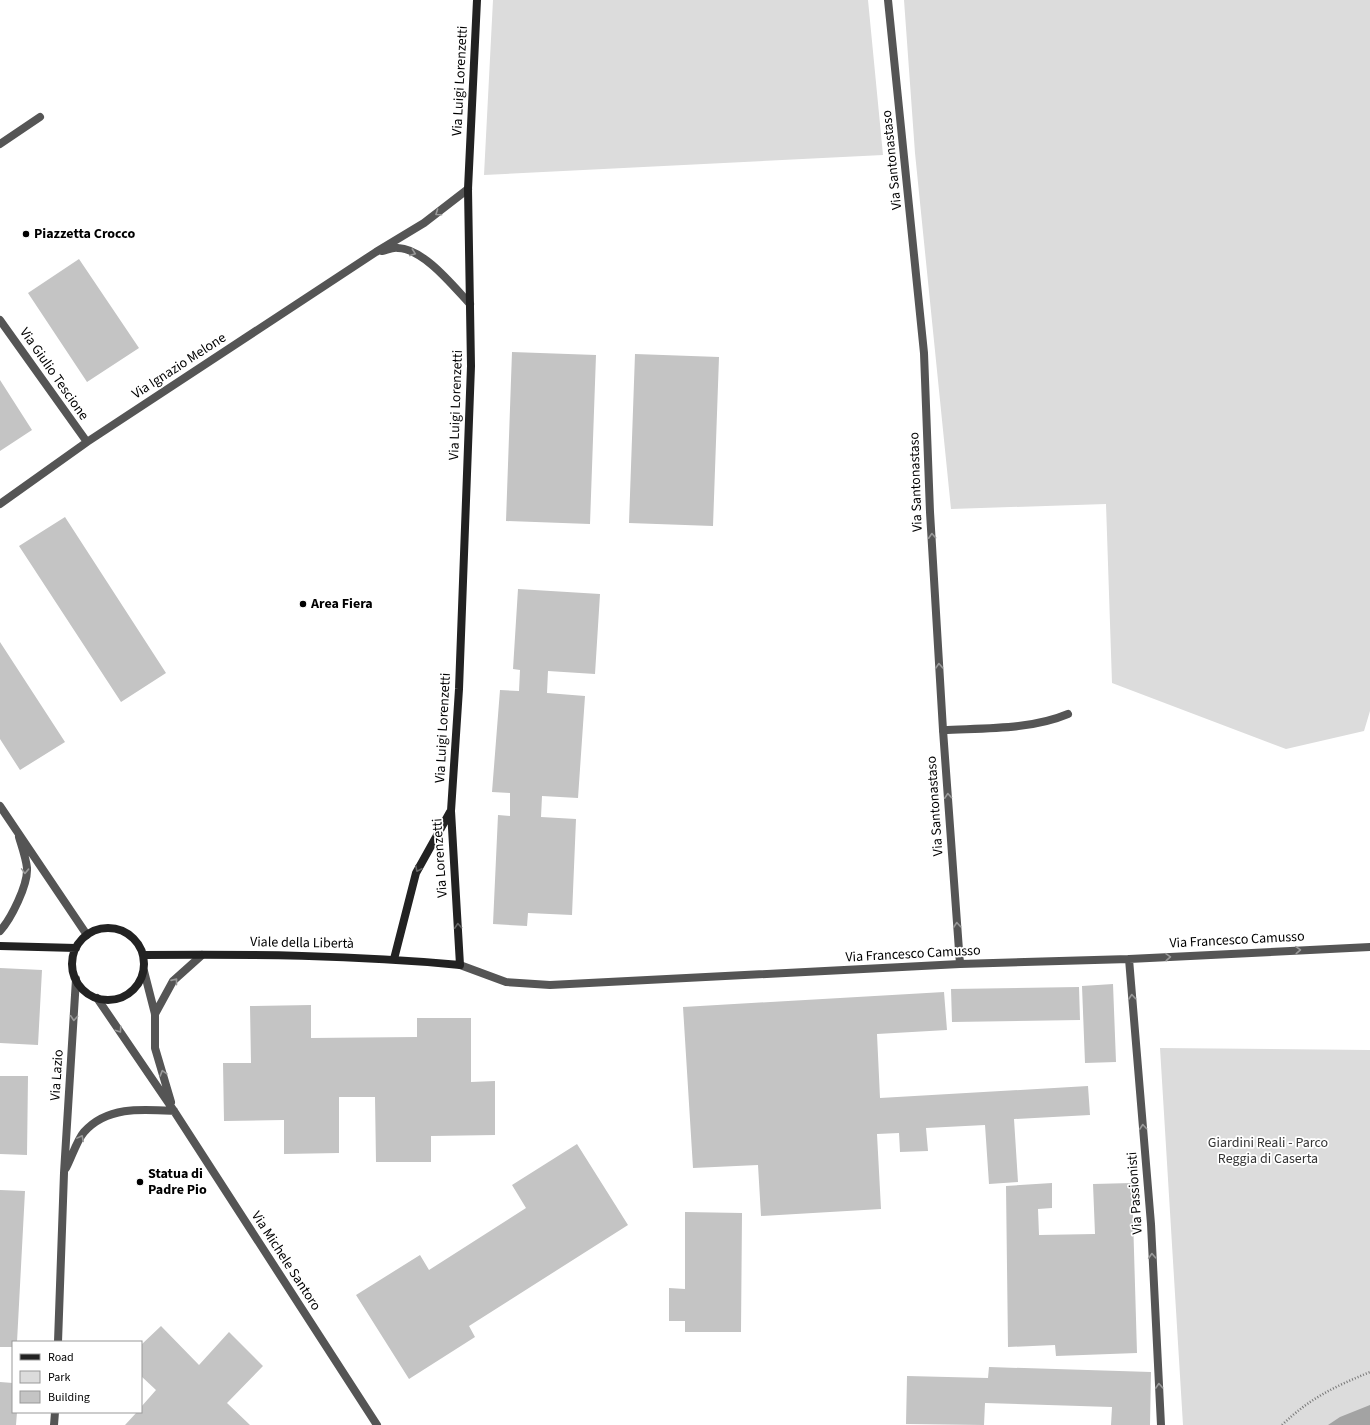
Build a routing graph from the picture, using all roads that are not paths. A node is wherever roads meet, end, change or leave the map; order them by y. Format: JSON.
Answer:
{"nodes":[{"id":1,"x":477,"y":0,"type":"edge"},
{"id":2,"x":888,"y":0,"type":"edge"},
{"id":3,"x":40,"y":117,"type":"dead end"},
{"id":4,"x":0,"y":144,"type":"edge"},
{"id":5,"x":468,"y":189,"type":"junction"},
{"id":6,"x":376,"y":252,"type":"junction"},
{"id":7,"x":470,"y":304,"type":"junction"},
{"id":8,"x":0,"y":320,"type":"edge"},
{"id":9,"x":87,"y":442,"type":"junction"},
{"id":10,"x":0,"y":504,"type":"edge"},
{"id":11,"x":1068,"y":714,"type":"dead end"},
{"id":12,"x":943,"y":730,"type":"junction"},
{"id":13,"x":0,"y":806,"type":"edge"},
{"id":14,"x":451,"y":811,"type":"junction"},
{"id":15,"x":18,"y":833,"type":"junction"},
{"id":16,"x":0,"y":931,"type":"edge"},
{"id":17,"x":88,"y":935,"type":"junction"},
{"id":18,"x":0,"y":946,"type":"edge"},
{"id":19,"x":1370,"y":947,"type":"edge"},
{"id":20,"x":76,"y":948,"type":"junction"},
{"id":21,"x":143,"y":955,"type":"junction"},
{"id":22,"x":202,"y":955,"type":"junction"},
{"id":23,"x":394,"y":959,"type":"junction"},
{"id":24,"x":1129,"y":959,"type":"junction"},
{"id":25,"x":960,"y":964,"type":"junction"},
{"id":26,"x":460,"y":965,"type":"junction"},
{"id":27,"x":144,"y":971,"type":"junction"},
{"id":28,"x":76,"y":979,"type":"junction"},
{"id":29,"x":97,"y":998,"type":"junction"},
{"id":30,"x":155,"y":1014,"type":"junction"},
{"id":31,"x":174,"y":1110,"type":"junction"},
{"id":32,"x":64,"y":1173,"type":"junction"},
{"id":33,"x":58,"y":1341,"type":"edge"},
{"id":34,"x":55,"y":1413,"type":"edge"},
{"id":35,"x":54,"y":1425,"type":"edge"},
{"id":36,"x":377,"y":1425,"type":"edge"},
{"id":37,"x":1161,"y":1425,"type":"edge"}],
"edges":[{"from":1,"to":5,"type":"street","name":"Via Luigi Lorenzetti"},
{"from":12,"to":2,"type":"street","name":"Via Santonastaso","one_way":true},
{"from":3,"to":4,"type":"street"},
{"from":5,"to":6,"type":"street","name":"Via Ignazio Melone","one_way":true},
{"from":5,"to":7,"type":"street","name":"Via Luigi Lorenzetti"},
{"from":6,"to":7,"type":"street","name":"Via Ignazio Melone","one_way":true},
{"from":6,"to":9,"type":"street","name":"Via Ignazio Melone"},
{"from":7,"to":14,"type":"street","name":"Via Luigi Lorenzetti"},
{"from":8,"to":9,"type":"street","name":"Via Giulio Tescione"},
{"from":9,"to":10,"type":"street","name":"Via Ignazio Melone"},
{"from":11,"to":12,"type":"street"},
{"from":25,"to":12,"type":"street","name":"Via Santonastaso","one_way":true},
{"from":13,"to":15,"type":"street"},
{"from":14,"to":23,"type":"street","name":"Via Lorenzetti","one_way":true},
{"from":26,"to":14,"type":"street","name":"Via Lorenzetti","one_way":true},
{"from":15,"to":16,"type":"street","one_way":true},
{"from":15,"to":17,"type":"street"},
{"from":17,"to":20,"type":"street"},
{"from":17,"to":21,"type":"street"},
{"from":18,"to":20,"type":"street"},
{"from":24,"to":19,"type":"street","name":"Via Francesco Camusso","one_way":true},
{"from":20,"to":28,"type":"street"},
{"from":21,"to":22,"type":"street","name":"Viale della Libertà"},
{"from":21,"to":27,"type":"street"},
{"from":22,"to":23,"type":"street","name":"Viale della Libertà"},
{"from":30,"to":22,"type":"street","name":"Via Michele Santoro","one_way":true},
{"from":23,"to":26,"type":"street","name":"Viale della Libertà"},
{"from":24,"to":25,"type":"street","name":"Via Francesco Camusso"},
{"from":37,"to":24,"type":"street","name":"Via Passionisti","one_way":true},
{"from":25,"to":26,"type":"street","name":"Via Francesco Camusso"},
{"from":27,"to":29,"type":"street"},
{"from":27,"to":30,"type":"street","name":"Via Michele Santoro"},
{"from":28,"to":29,"type":"street"},
{"from":28,"to":32,"type":"street","name":"Via Lazio","one_way":true},
{"from":29,"to":31,"type":"street","name":"Via Michele Santoro","one_way":true},
{"from":31,"to":30,"type":"street","name":"Via Michele Santoro","one_way":true},
{"from":32,"to":31,"type":"street","name":"Via Lazio","one_way":true},
{"from":31,"to":36,"type":"street","name":"Via Michele Santoro"},
{"from":32,"to":33,"type":"street","name":"Via Lazio"},
{"from":34,"to":35,"type":"street"}]}
